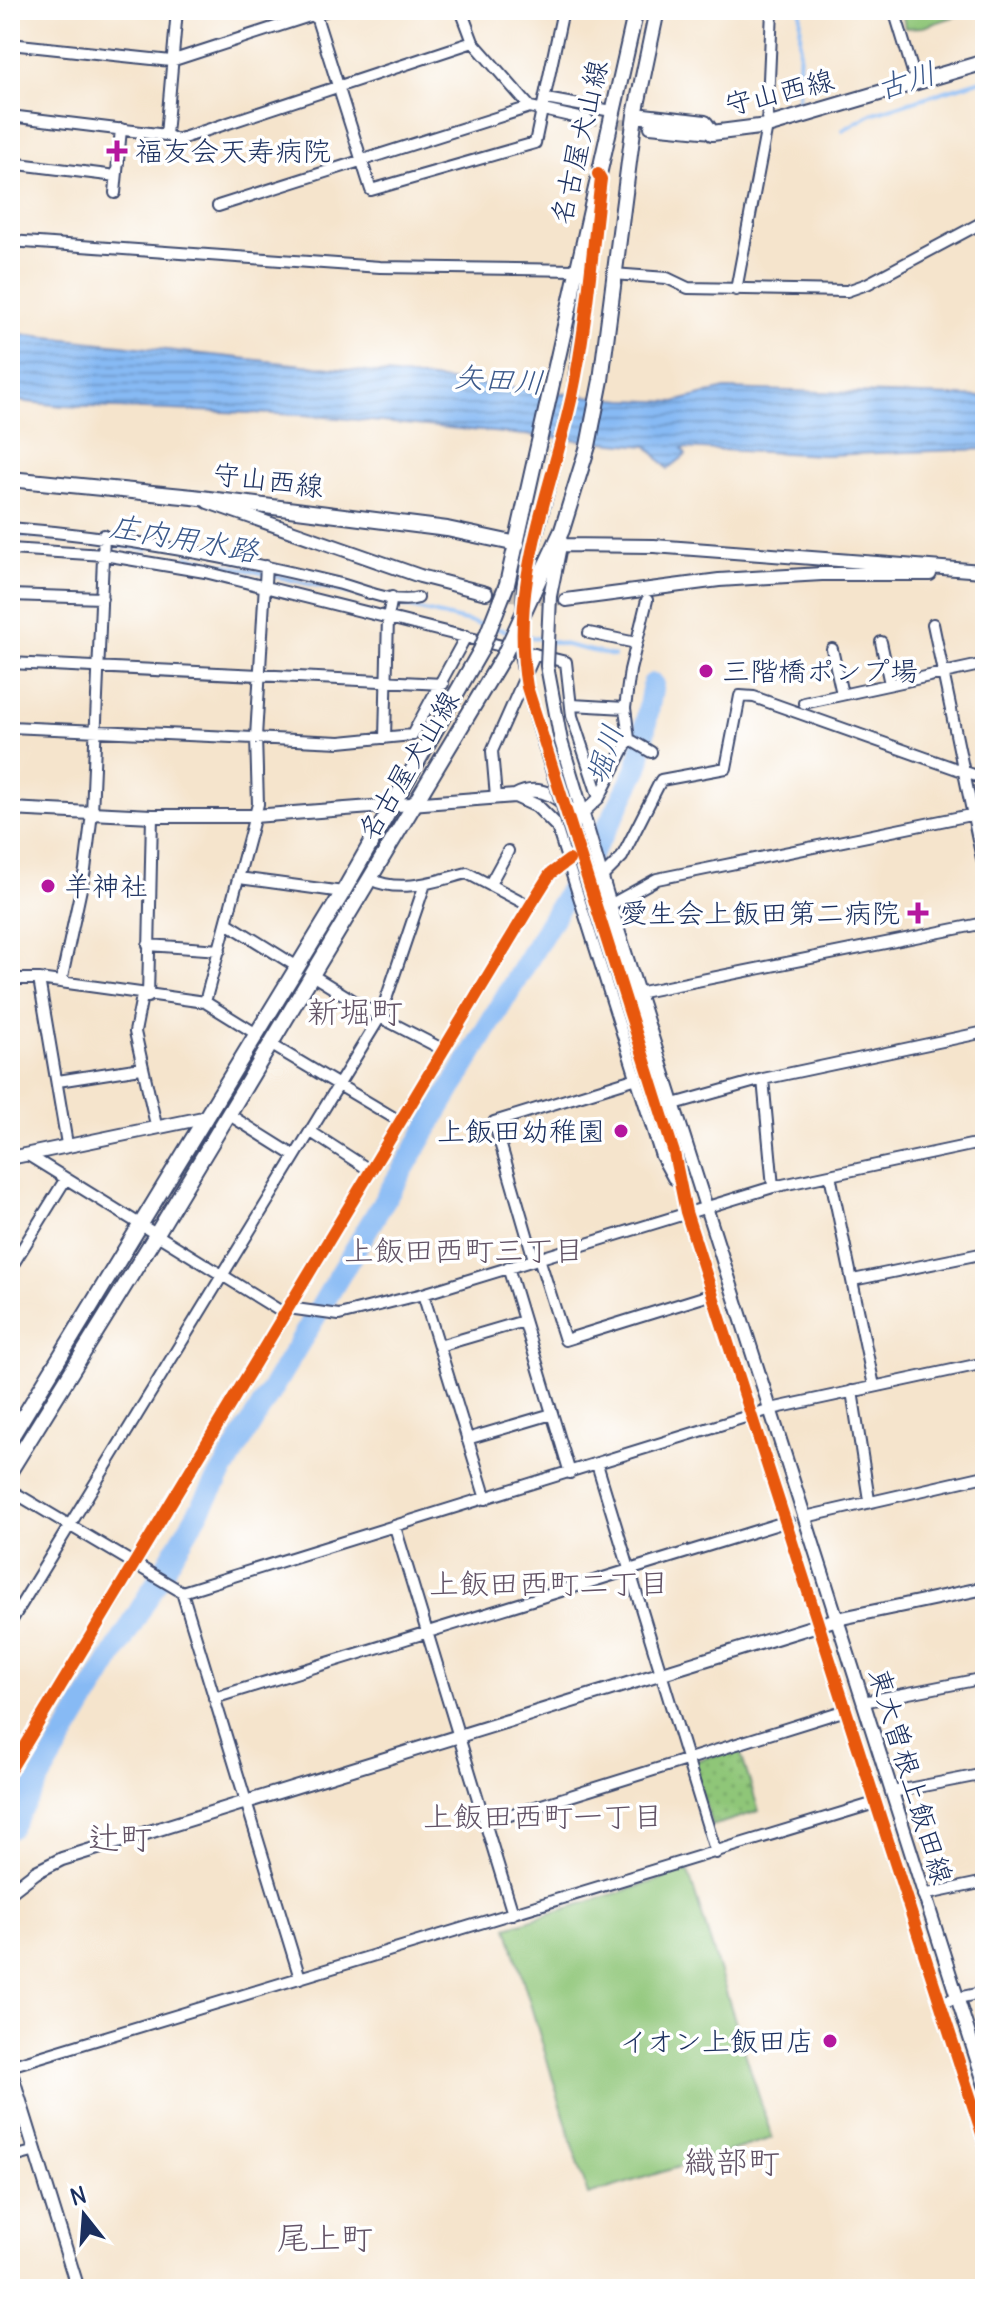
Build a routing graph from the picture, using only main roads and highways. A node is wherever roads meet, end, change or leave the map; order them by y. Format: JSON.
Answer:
{"nodes":[{"id":1,"x":636,"y":10,"type":"edge"},
{"id":2,"x":657,"y":10,"type":"edge"},
{"id":3,"x":985,"y":62,"type":"edge"},
{"id":4,"x":635,"y":115,"type":"junction"},
{"id":5,"x":10,"y":479,"type":"edge"},
{"id":6,"x":519,"y":537,"type":"junction"},
{"id":7,"x":10,"y":1439,"type":"edge"},
{"id":8,"x":10,"y":1471,"type":"edge"}],
"edges":[{"from":1,"to":6,"type":"main road","name":"名古屋犬山線"},
{"from":2,"to":4,"type":"main road","name":"名古屋犬山線"},
{"from":3,"to":4,"type":"main road","name":"守山西線"},
{"from":4,"to":8,"type":"main road","name":"名古屋犬山線","bridge":true},
{"from":5,"to":6,"type":"main road","name":"守山西線"},
{"from":6,"to":7,"type":"main road","name":"名古屋犬山線","bridge":true}]}
